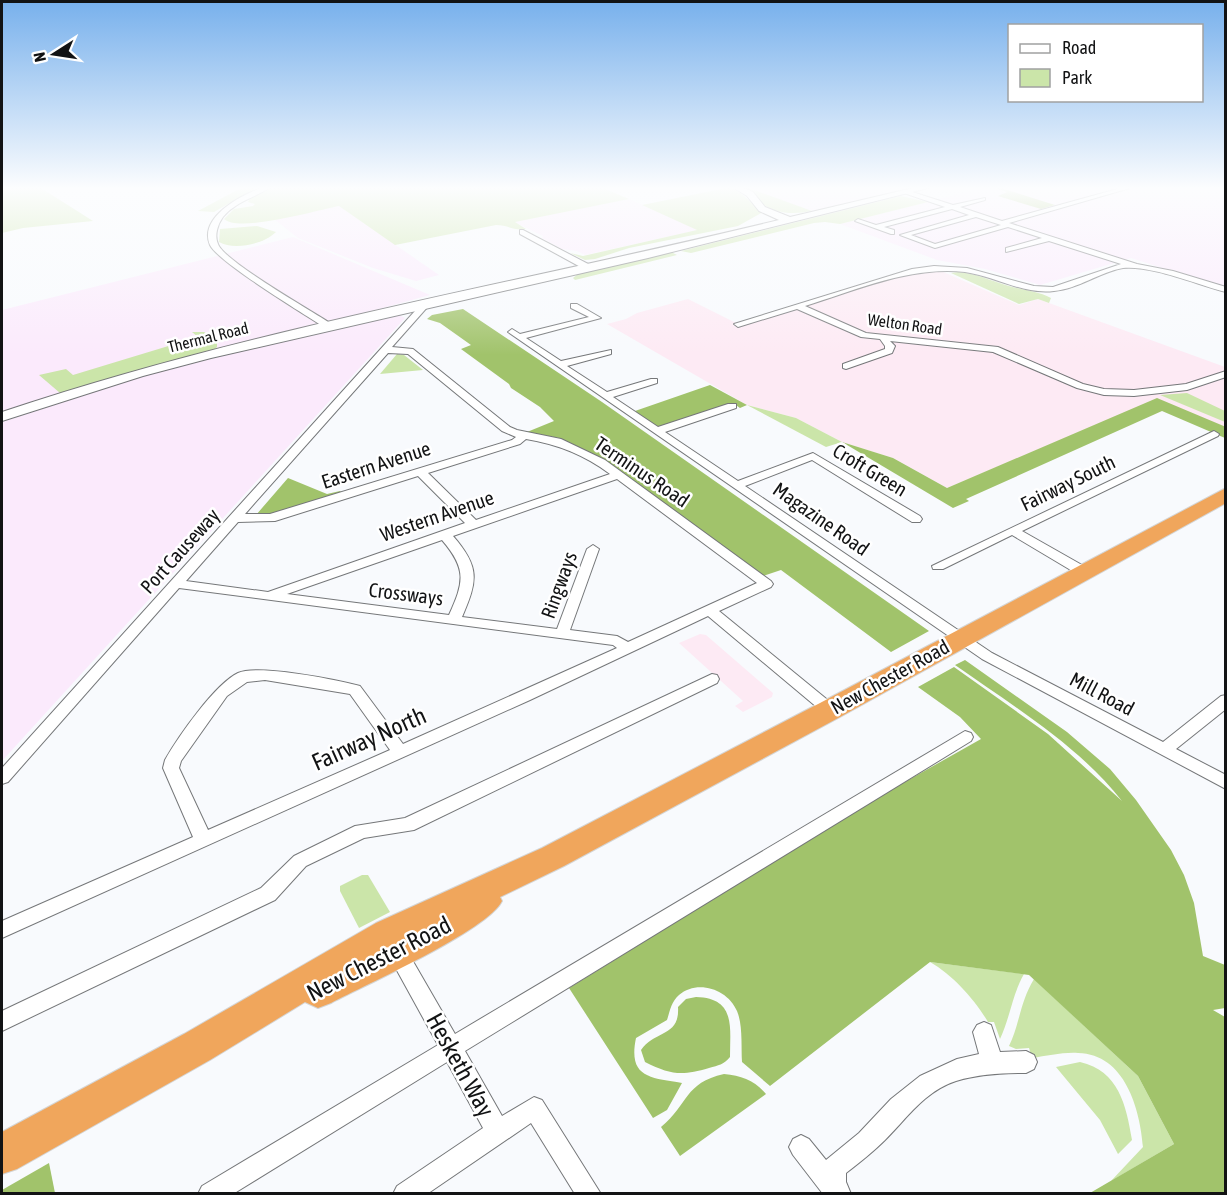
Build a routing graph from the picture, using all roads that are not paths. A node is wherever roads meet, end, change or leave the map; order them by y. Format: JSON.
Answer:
{"nodes":[{"id":1,"x":214,"y":244,"type":"edge"},
{"id":2,"x":545,"y":244,"type":"edge"},
{"id":3,"x":689,"y":244,"type":"edge"},
{"id":4,"x":1031,"y":244,"type":"edge"},
{"id":5,"x":1068,"y":244,"type":"edge"},
{"id":6,"x":1009,"y":250,"type":"dead end"},
{"id":7,"x":1135,"y":266,"type":"junction"},
{"id":8,"x":589,"y":268,"type":"junction"},
{"id":9,"x":1044,"y":290,"type":"junction"},
{"id":10,"x":1224,"y":292,"type":"edge"},
{"id":11,"x":1058,"y":296,"type":"dead end"},
{"id":12,"x":426,"y":304,"type":"junction"},
{"id":13,"x":574,"y":306,"type":"dead end"},
{"id":14,"x":800,"y":307,"type":"junction"},
{"id":15,"x":738,"y":324,"type":"dead end"},
{"id":16,"x":327,"y":325,"type":"junction"},
{"id":17,"x":883,"y":337,"type":"junction"},
{"id":18,"x":387,"y":350,"type":"junction"},
{"id":19,"x":608,"y":352,"type":"dead end"},
{"id":20,"x":559,"y":365,"type":"junction"},
{"id":21,"x":846,"y":366,"type":"dead end"},
{"id":22,"x":1226,"y":374,"type":"edge"},
{"id":23,"x":654,"y":381,"type":"dead end"},
{"id":24,"x":605,"y":396,"type":"junction"},
{"id":25,"x":731,"y":410,"type":"dead end"},
{"id":26,"x":2,"y":417,"type":"edge"},
{"id":27,"x":658,"y":431,"type":"junction"},
{"id":28,"x":1214,"y":434,"type":"dead end"},
{"id":29,"x":524,"y":435,"type":"junction"},
{"id":30,"x":420,"y":472,"type":"junction"},
{"id":31,"x":620,"y":474,"type":"junction"},
{"id":32,"x":738,"y":485,"type":"junction"},
{"id":33,"x":1226,"y":494,"type":"edge"},
{"id":34,"x":236,"y":518,"type":"junction"},
{"id":35,"x":916,"y":519,"type":"dead end"},
{"id":36,"x":473,"y":524,"type":"junction"},
{"id":37,"x":1013,"y":531,"type":"junction"},
{"id":38,"x":444,"y":534,"type":"junction"},
{"id":39,"x":593,"y":549,"type":"dead end"},
{"id":40,"x":938,"y":566,"type":"dead end"},
{"id":41,"x":1084,"y":572,"type":"junction"},
{"id":42,"x":177,"y":584,"type":"junction"},
{"id":43,"x":754,"y":590,"type":"joint"},
{"id":44,"x":267,"y":596,"type":"junction"},
{"id":45,"x":709,"y":610,"type":"junction"},
{"id":46,"x":454,"y":620,"type":"junction"},
{"id":47,"x":562,"y":634,"type":"junction"},
{"id":48,"x":953,"y":643,"type":"junction"},
{"id":49,"x":628,"y":649,"type":"junction"},
{"id":50,"x":712,"y":679,"type":"dead end"},
{"id":51,"x":1226,"y":700,"type":"edge"},
{"id":52,"x":830,"y":710,"type":"junction"},
{"id":53,"x":965,"y":737,"type":"dead end"},
{"id":54,"x":1164,"y":750,"type":"junction"},
{"id":55,"x":399,"y":752,"type":"junction"},
{"id":56,"x":2,"y":778,"type":"edge"},
{"id":57,"x":1226,"y":783,"type":"edge"},
{"id":58,"x":203,"y":840,"type":"junction"},
{"id":59,"x":2,"y":930,"type":"edge"},
{"id":60,"x":392,"y":942,"type":"junction"},
{"id":61,"x":2,"y":1021,"type":"edge"},
{"id":62,"x":984,"y":1032,"type":"dead end"},
{"id":63,"x":451,"y":1048,"type":"junction"},
{"id":64,"x":993,"y":1062,"type":"junction"},
{"id":65,"x":1026,"y":1062,"type":"dead end"},
{"id":66,"x":498,"y":1132,"type":"junction"},
{"id":67,"x":801,"y":1147,"type":"dead end"},
{"id":68,"x":2,"y":1154,"type":"edge"},
{"id":69,"x":838,"y":1193,"type":"edge"},
{"id":70,"x":210,"y":1194,"type":"edge"},
{"id":71,"x":405,"y":1194,"type":"edge"},
{"id":72,"x":589,"y":1194,"type":"edge"}],
"edges":[{"from":1,"to":16,"type":"street"},
{"from":2,"to":8,"type":"street"},
{"from":3,"to":8,"type":"street","name":"Thermal Road"},
{"from":4,"to":6,"type":"street"},
{"from":5,"to":7,"type":"street"},
{"from":7,"to":9,"type":"street","name":"Welton Road"},
{"from":7,"to":10,"type":"street"},
{"from":8,"to":12,"type":"street","name":"Thermal Road"},
{"from":9,"to":11,"type":"street"},
{"from":9,"to":14,"type":"street","name":"Welton Road"},
{"from":12,"to":16,"type":"street","name":"Thermal Road"},
{"from":12,"to":18,"type":"street","name":"Port Causeway"},
{"from":13,"to":20,"type":"street","name":"Magazine Road"},
{"from":14,"to":15,"type":"street"},
{"from":14,"to":17,"type":"street","name":"Welton Road"},
{"from":16,"to":26,"type":"street","name":"Thermal Road"},
{"from":17,"to":21,"type":"street"},
{"from":17,"to":22,"type":"street","name":"Welton Road"},
{"from":18,"to":29,"type":"street","name":"Terminus Road"},
{"from":18,"to":34,"type":"street","name":"Port Causeway"},
{"from":19,"to":20,"type":"street"},
{"from":20,"to":24,"type":"street","name":"Magazine Road"},
{"from":23,"to":24,"type":"street"},
{"from":24,"to":27,"type":"street","name":"Magazine Road"},
{"from":25,"to":27,"type":"street"},
{"from":27,"to":32,"type":"street","name":"Magazine Road"},
{"from":28,"to":37,"type":"street","name":"Fairway South"},
{"from":29,"to":30,"type":"street","name":"Eastern Avenue"},
{"from":29,"to":31,"type":"street","name":"Terminus Road"},
{"from":30,"to":34,"type":"street","name":"Eastern Avenue"},
{"from":30,"to":36,"type":"street"},
{"from":31,"to":36,"type":"street","name":"Western Avenue"},
{"from":31,"to":43,"type":"street","name":"Terminus Road"},
{"from":32,"to":35,"type":"street","name":"Croft Green"},
{"from":32,"to":48,"type":"street","name":"Magazine Road"},
{"from":33,"to":41,"type":"highway","name":"New Chester Road"},
{"from":34,"to":42,"type":"street","name":"Port Causeway"},
{"from":36,"to":38,"type":"street","name":"Western Avenue"},
{"from":37,"to":40,"type":"street","name":"Fairway South"},
{"from":37,"to":41,"type":"street"},
{"from":38,"to":44,"type":"street","name":"Western Avenue"},
{"from":38,"to":46,"type":"street"},
{"from":39,"to":47,"type":"street","name":"Ringways"},
{"from":41,"to":48,"type":"highway","name":"New Chester Road"},
{"from":42,"to":44,"type":"street","name":"Crossways"},
{"from":42,"to":56,"type":"street","name":"Port Causeway"},
{"from":43,"to":45,"type":"street","name":"Fairway North"},
{"from":44,"to":46,"type":"street","name":"Crossways"},
{"from":45,"to":49,"type":"street","name":"Fairway North"},
{"from":45,"to":52,"type":"street"},
{"from":46,"to":47,"type":"street","name":"Crossways"},
{"from":47,"to":49,"type":"street","name":"Crossways"},
{"from":48,"to":52,"type":"highway","name":"New Chester Road"},
{"from":48,"to":54,"type":"street","name":"Mill Road"},
{"from":49,"to":55,"type":"street","name":"Fairway North"},
{"from":50,"to":61,"type":"street"},
{"from":51,"to":54,"type":"street"},
{"from":52,"to":60,"type":"highway","name":"New Chester Road"},
{"from":53,"to":63,"type":"street"},
{"from":54,"to":57,"type":"street","name":"Mill Road"},
{"from":55,"to":58,"type":"street","name":"Fairway North"},
{"from":55,"to":58,"type":"street"},
{"from":58,"to":59,"type":"street","name":"Fairway North"},
{"from":60,"to":63,"type":"street","name":"Hesketh Way"},
{"from":60,"to":68,"type":"highway","name":"New Chester Road"},
{"from":62,"to":64,"type":"street"},
{"from":63,"to":66,"type":"street","name":"Hesketh Way"},
{"from":63,"to":70,"type":"street"},
{"from":64,"to":65,"type":"street"},
{"from":64,"to":69,"type":"street"},
{"from":66,"to":71,"type":"street"},
{"from":66,"to":72,"type":"street","name":"Hesketh Way"},
{"from":67,"to":69,"type":"street"}]}
